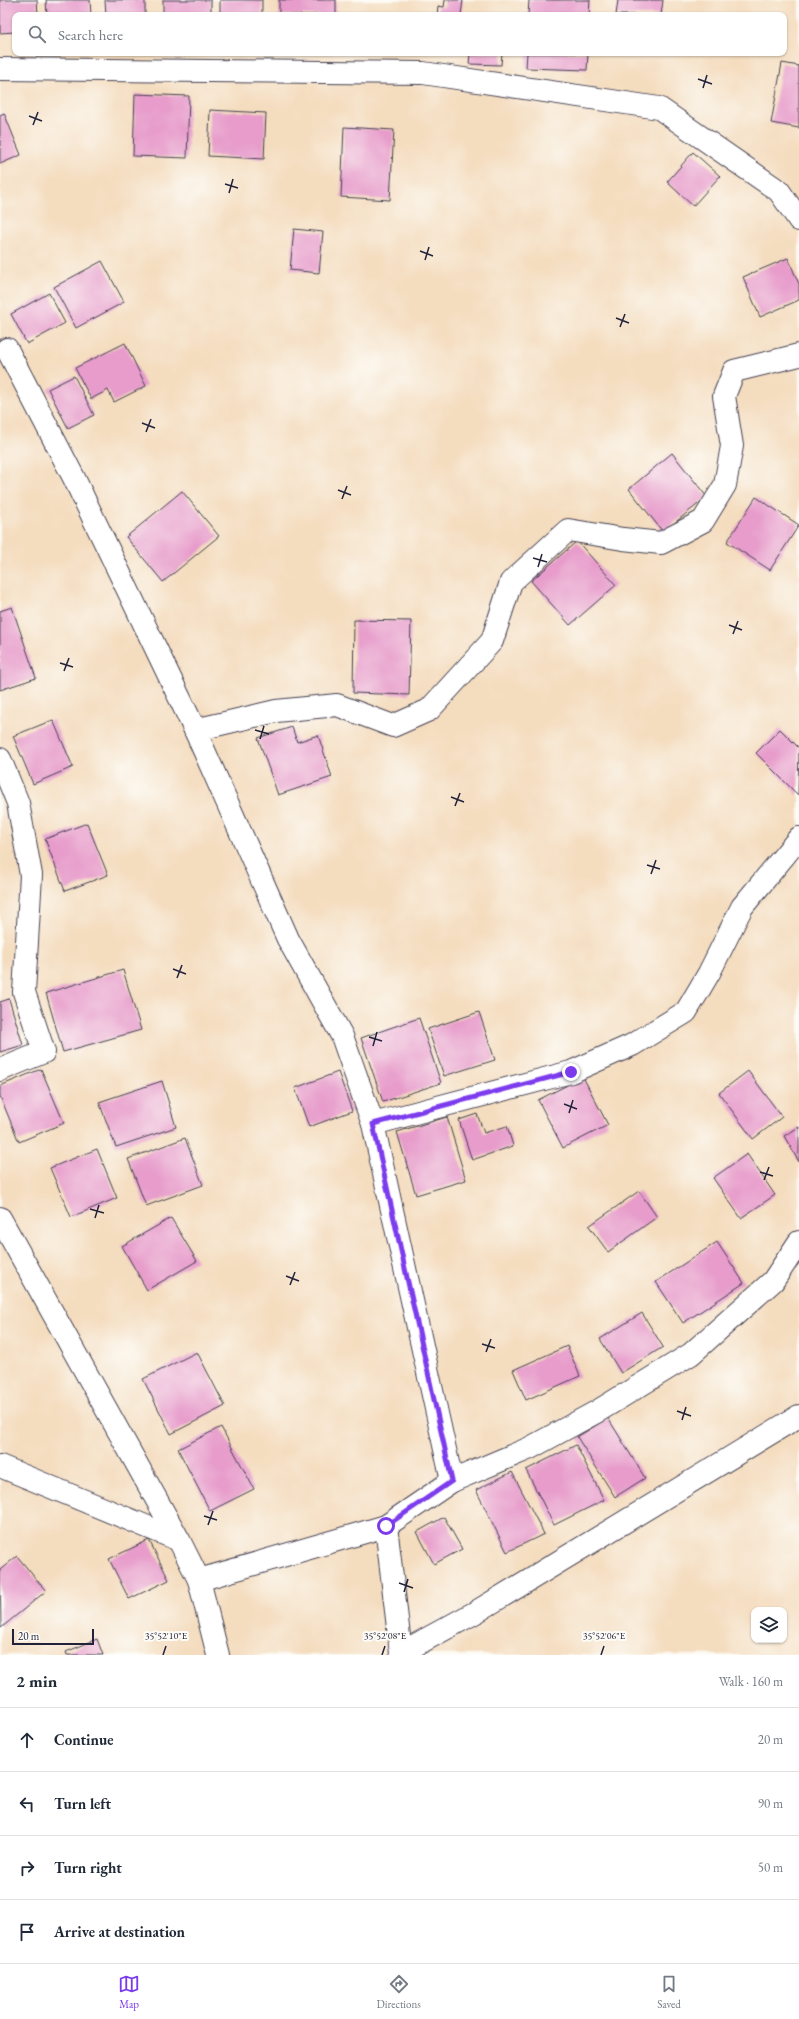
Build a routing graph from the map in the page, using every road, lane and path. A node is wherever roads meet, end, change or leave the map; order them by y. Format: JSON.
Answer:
{"nodes":[{"id":1,"x":0,"y":69,"type":"edge"},
{"id":2,"x":799,"y":220,"type":"edge"},
{"id":3,"x":7,"y":349,"type":"dead end"},
{"id":4,"x":799,"y":355,"type":"edge"},
{"id":5,"x":195,"y":730,"type":"junction"},
{"id":6,"x":0,"y":759,"type":"edge"},
{"id":7,"x":799,"y":838,"type":"edge"},
{"id":8,"x":0,"y":1070,"type":"edge"},
{"id":9,"x":373,"y":1124,"type":"junction"},
{"id":10,"x":0,"y":1218,"type":"edge"},
{"id":11,"x":799,"y":1242,"type":"edge"},
{"id":12,"x":799,"y":1416,"type":"edge"},
{"id":13,"x":0,"y":1466,"type":"edge"},
{"id":14,"x":452,"y":1481,"type":"junction"},
{"id":15,"x":386,"y":1526,"type":"junction"},
{"id":16,"x":179,"y":1540,"type":"junction"},
{"id":17,"x":199,"y":1580,"type":"junction"},
{"id":18,"x":401,"y":1654,"type":"edge"},
{"id":19,"x":218,"y":1655,"type":"edge"}],
"edges":[{"from":1,"to":2,"type":"street"},
{"from":3,"to":5,"type":"street"},
{"from":4,"to":5,"type":"street"},
{"from":5,"to":9,"type":"street"},
{"from":6,"to":8,"type":"street"},
{"from":7,"to":9,"type":"street"},
{"from":9,"to":14,"type":"street"},
{"from":10,"to":16,"type":"street"},
{"from":11,"to":14,"type":"street"},
{"from":12,"to":18,"type":"street"},
{"from":13,"to":16,"type":"street"},
{"from":14,"to":15,"type":"street"},
{"from":15,"to":17,"type":"street"},
{"from":15,"to":18,"type":"street"},
{"from":16,"to":17,"type":"street"},
{"from":17,"to":19,"type":"street"}]}
